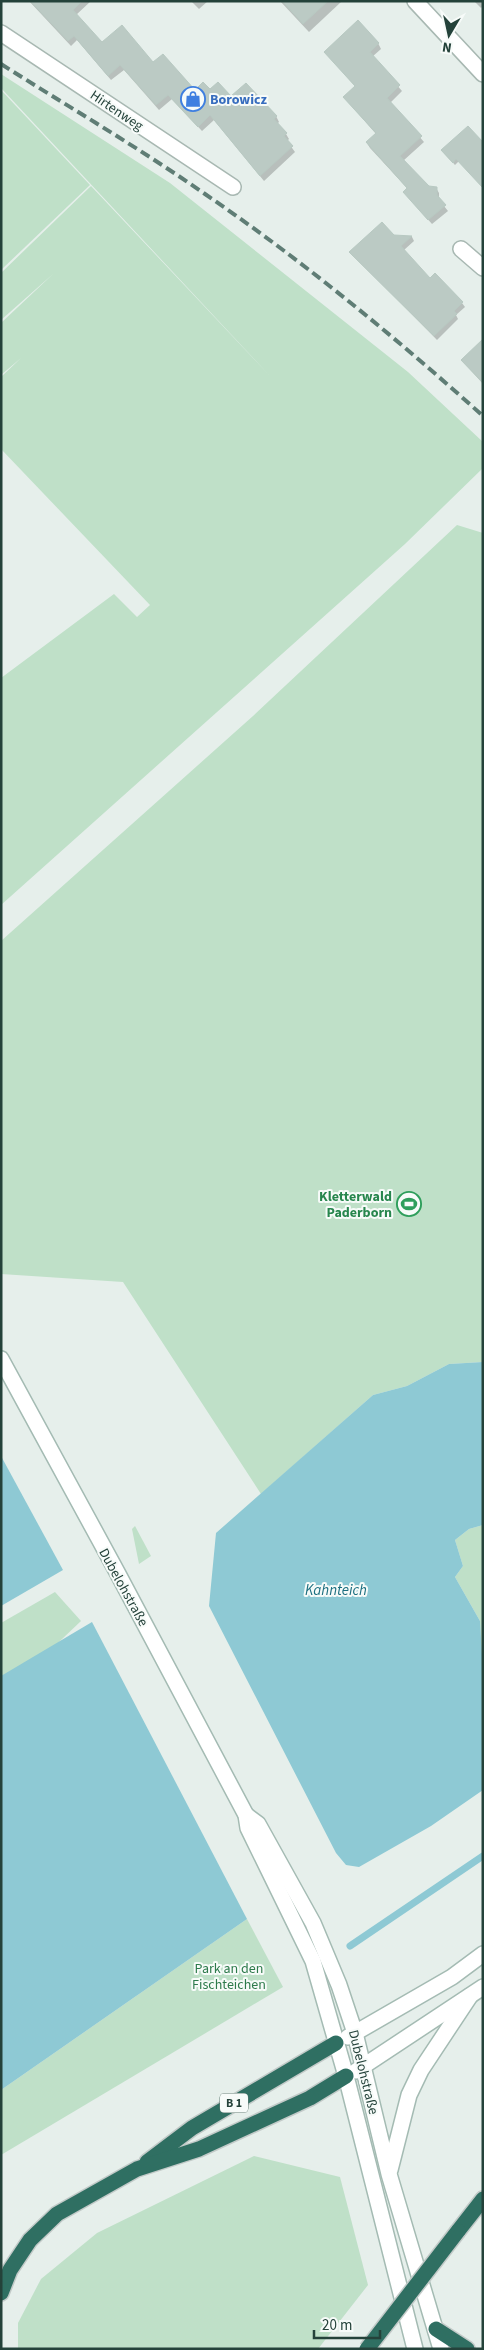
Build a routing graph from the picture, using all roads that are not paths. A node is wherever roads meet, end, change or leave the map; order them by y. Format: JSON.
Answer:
{"nodes":[{"id":1,"x":415,"y":1,"type":"edge"},
{"id":2,"x":1,"y":33,"type":"edge"},
{"id":3,"x":483,"y":74,"type":"edge"},
{"id":4,"x":233,"y":187,"type":"dead end"},
{"id":5,"x":461,"y":250,"type":"dead end"},
{"id":6,"x":483,"y":268,"type":"edge"},
{"id":7,"x":1,"y":1359,"type":"edge"},
{"id":8,"x":246,"y":1816,"type":"junction"},
{"id":9,"x":483,"y":1954,"type":"edge"},
{"id":10,"x":483,"y":1987,"type":"edge"},
{"id":11,"x":470,"y":1996,"type":"junction"},
{"id":12,"x":355,"y":2033,"type":"junction"},
{"id":13,"x":336,"y":2044,"type":"junction"},
{"id":14,"x":363,"y":2067,"type":"junction"},
{"id":15,"x":346,"y":2076,"type":"junction"},
{"id":16,"x":137,"y":2169,"type":"junction"},
{"id":17,"x":389,"y":2174,"type":"junction"},
{"id":18,"x":483,"y":2199,"type":"edge"},
{"id":19,"x":1,"y":2293,"type":"edge"},
{"id":20,"x":436,"y":2329,"type":"junction"},
{"id":21,"x":367,"y":2349,"type":"edge"},
{"id":22,"x":415,"y":2349,"type":"edge"},
{"id":23,"x":441,"y":2349,"type":"edge"},
{"id":24,"x":467,"y":2349,"type":"edge"}],
"edges":[{"from":1,"to":3,"type":"main road"},
{"from":2,"to":4,"type":"main road","name":"Hirtenweg"},
{"from":5,"to":6,"type":"main road"},
{"from":7,"to":8,"type":"main road","name":"Dubelohstraße"},
{"from":8,"to":12,"type":"main road","name":"Dubelohstraße"},
{"from":8,"to":13,"type":"main road","name":"Dubelohstraße"},
{"from":9,"to":12,"type":"main road"},
{"from":10,"to":11,"type":"main road"},
{"from":11,"to":14,"type":"main road"},
{"from":11,"to":17,"type":"main road"},
{"from":12,"to":13,"type":"main road"},
{"from":12,"to":14,"type":"main road","name":"Dubelohstraße"},
{"from":13,"to":15,"type":"main road","name":"Dubelohstraße"},
{"from":13,"to":16,"type":"highway","number":"B 1"},
{"from":14,"to":15,"type":"main road"},
{"from":14,"to":17,"type":"main road","name":"Dubelohstraße"},
{"from":15,"to":16,"type":"highway"},
{"from":15,"to":22,"type":"main road","name":"Dubelohstraße"},
{"from":16,"to":19,"type":"highway"},
{"from":17,"to":20,"type":"main road","name":"Dubelohstraße"},
{"from":18,"to":21,"type":"highway","bridge":true},
{"from":20,"to":23,"type":"main road","name":"Dubelohstraße"},
{"from":20,"to":24,"type":"highway"}]}
